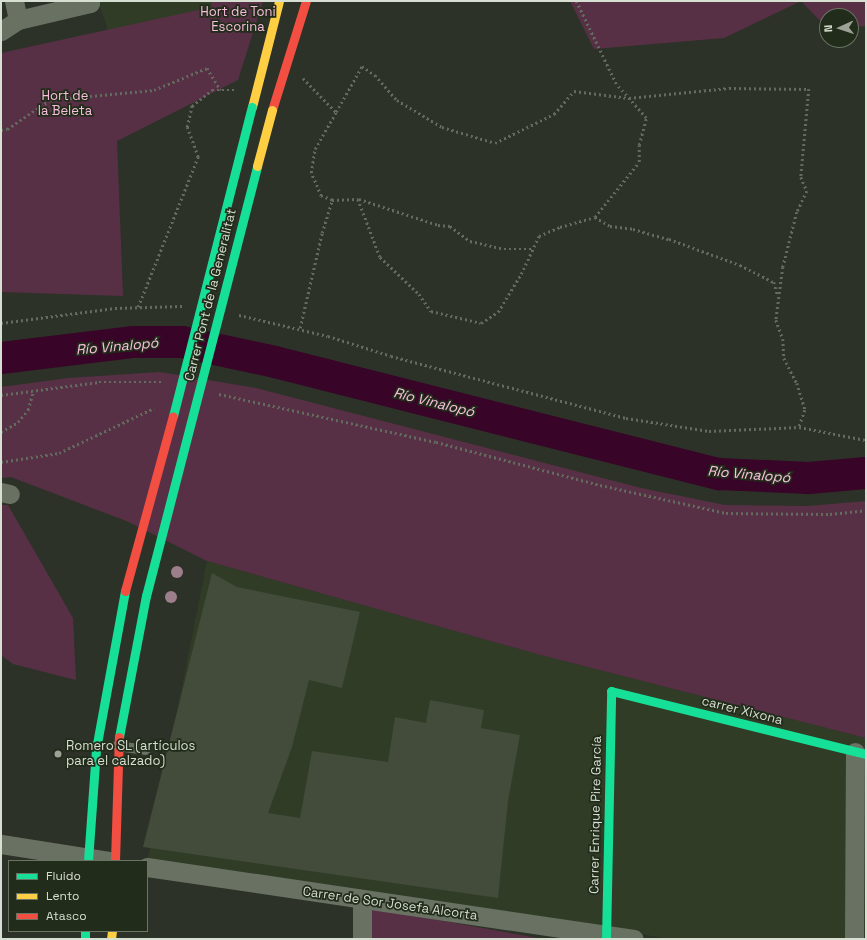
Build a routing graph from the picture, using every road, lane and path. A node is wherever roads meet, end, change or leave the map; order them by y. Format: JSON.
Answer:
{"nodes":[{"id":1,"x":14,"y":1,"type":"edge"},
{"id":2,"x":89,"y":1,"type":"edge"},
{"id":3,"x":279,"y":1,"type":"edge"},
{"id":4,"x":306,"y":1,"type":"edge"},
{"id":5,"x":576,"y":1,"type":"edge"},
{"id":6,"x":18,"y":20,"type":"junction"},
{"id":7,"x":1,"y":31,"type":"edge"},
{"id":8,"x":302,"y":76,"type":"dead end"},
{"id":9,"x":221,"y":90,"type":"junction"},
{"id":10,"x":241,"y":91,"type":"dead end"},
{"id":11,"x":629,"y":98,"type":"junction"},
{"id":12,"x":336,"y":112,"type":"junction"},
{"id":13,"x":1,"y":130,"type":"edge"},
{"id":14,"x":358,"y":199,"type":"junction"},
{"id":15,"x":332,"y":200,"type":"junction"},
{"id":16,"x":595,"y":217,"type":"junction"},
{"id":17,"x":533,"y":249,"type":"junction"},
{"id":18,"x":779,"y":297,"type":"junction"},
{"id":19,"x":138,"y":307,"type":"junction"},
{"id":20,"x":188,"y":307,"type":"dead end"},
{"id":21,"x":236,"y":314,"type":"dead end"},
{"id":22,"x":1,"y":324,"type":"edge"},
{"id":23,"x":300,"y":328,"type":"junction"},
{"id":24,"x":167,"y":382,"type":"dead end"},
{"id":25,"x":33,"y":391,"type":"junction"},
{"id":26,"x":212,"y":392,"type":"dead end"},
{"id":27,"x":1,"y":395,"type":"edge"},
{"id":28,"x":162,"y":405,"type":"dead end"},
{"id":29,"x":799,"y":427,"type":"junction"},
{"id":30,"x":1,"y":432,"type":"edge"},
{"id":31,"x":866,"y":440,"type":"edge"},
{"id":32,"x":1,"y":462,"type":"edge"},
{"id":33,"x":866,"y":510,"type":"edge"},
{"id":34,"x":611,"y":691,"type":"joint"},
{"id":35,"x":117,"y":746,"type":"junction"},
{"id":36,"x":146,"y":750,"type":"dead end"},
{"id":37,"x":860,"y":753,"type":"edge"},
{"id":38,"x":1,"y":844,"type":"edge"},
{"id":39,"x":88,"y":859,"type":"edge"},
{"id":40,"x":98,"y":860,"type":"edge"},
{"id":41,"x":115,"y":860,"type":"edge"},
{"id":42,"x":148,"y":867,"type":"edge"},
{"id":43,"x":362,"y":901,"type":"junction"},
{"id":44,"x":606,"y":937,"type":"edge"},
{"id":45,"x":362,"y":939,"type":"edge"},
{"id":46,"x":634,"y":939,"type":"edge"},
{"id":47,"x":854,"y":939,"type":"edge"}],
"edges":[{"from":1,"to":6,"type":"street"},
{"from":2,"to":6,"type":"street"},
{"from":3,"to":39,"type":"main road","name":"Carrer Pont de la Generalitat","bridge":true},
{"from":4,"to":35,"type":"main road","name":"Carrer Pont de la Generalitat","bridge":true},
{"from":5,"to":11,"type":"path"},
{"from":6,"to":7,"type":"street"},
{"from":8,"to":12,"type":"path"},
{"from":9,"to":10,"type":"path"},
{"from":9,"to":13,"type":"path"},
{"from":9,"to":19,"type":"path"},
{"from":11,"to":12,"type":"path"},
{"from":11,"to":16,"type":"path"},
{"from":11,"to":18,"type":"path"},
{"from":12,"to":15,"type":"path"},
{"from":14,"to":15,"type":"path"},
{"from":14,"to":17,"type":"path"},
{"from":14,"to":17,"type":"path"},
{"from":15,"to":23,"type":"path"},
{"from":16,"to":17,"type":"path"},
{"from":16,"to":18,"type":"path"},
{"from":18,"to":29,"type":"path"},
{"from":19,"to":20,"type":"path"},
{"from":19,"to":22,"type":"path"},
{"from":21,"to":23,"type":"path"},
{"from":23,"to":29,"type":"path"},
{"from":24,"to":25,"type":"path"},
{"from":25,"to":27,"type":"path"},
{"from":25,"to":30,"type":"path"},
{"from":26,"to":33,"type":"path"},
{"from":28,"to":32,"type":"path"},
{"from":29,"to":31,"type":"path"},
{"from":34,"to":37,"type":"main road","name":"carrer Xixona"},
{"from":34,"to":44,"type":"main road","name":"Carrer Enrique Pire García"},
{"from":35,"to":36,"type":"lane"},
{"from":35,"to":41,"type":"main road","name":"Carrer Pont de la Generalitat"},
{"from":37,"to":47,"type":"street"},
{"from":38,"to":39,"type":"street"},
{"from":39,"to":40,"type":"street"},
{"from":42,"to":43,"type":"street","name":"Carrer de Sor Josefa Alcorta"},
{"from":43,"to":44,"type":"street","name":"Carrer de Sor Josefa Alcorta"},
{"from":43,"to":45,"type":"street"},
{"from":44,"to":46,"type":"street","name":"Carrer de Sor Josefa Alcorta"}]}
